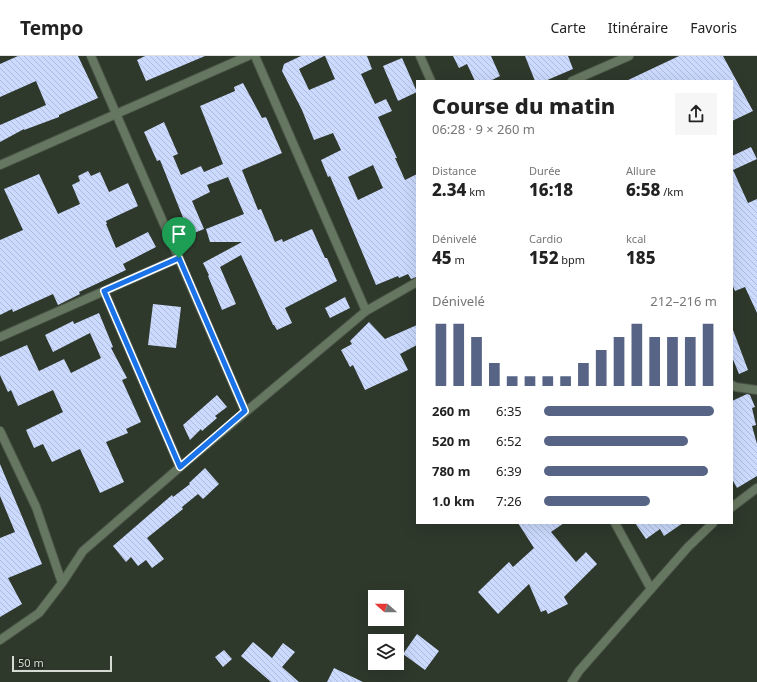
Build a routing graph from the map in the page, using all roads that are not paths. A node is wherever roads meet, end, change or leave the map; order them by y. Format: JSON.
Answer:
{"nodes":[{"id":1,"x":91,"y":56,"type":"edge"},
{"id":2,"x":248,"y":56,"type":"edge"},
{"id":3,"x":255,"y":56,"type":"edge"},
{"id":4,"x":420,"y":56,"type":"edge"},
{"id":5,"x":629,"y":56,"type":"edge"},
{"id":6,"x":588,"y":78,"type":"edge"},
{"id":7,"x":431,"y":80,"type":"edge"},
{"id":8,"x":577,"y":80,"type":"edge"},
{"id":9,"x":116,"y":114,"type":"junction"},
{"id":10,"x":0,"y":165,"type":"edge"},
{"id":11,"x":179,"y":258,"type":"junction"},
{"id":12,"x":416,"y":283,"type":"edge"},
{"id":13,"x":104,"y":291,"type":"junction"},
{"id":14,"x":366,"y":311,"type":"junction"},
{"id":15,"x":0,"y":337,"type":"edge"},
{"id":16,"x":733,"y":386,"type":"edge"},
{"id":17,"x":757,"y":390,"type":"edge"},
{"id":18,"x":245,"y":411,"type":"junction"},
{"id":19,"x":0,"y":430,"type":"edge"},
{"id":20,"x":180,"y":467,"type":"junction"},
{"id":21,"x":757,"y":488,"type":"edge"},
{"id":22,"x":733,"y":505,"type":"edge"},
{"id":23,"x":616,"y":524,"type":"edge"},
{"id":24,"x":712,"y":524,"type":"edge"},
{"id":25,"x":62,"y":584,"type":"junction"},
{"id":26,"x":651,"y":589,"type":"junction"},
{"id":27,"x":0,"y":640,"type":"edge"},
{"id":28,"x":572,"y":682,"type":"edge"}],
"edges":[{"from":1,"to":9,"type":"street"},
{"from":2,"to":9,"type":"street"},
{"from":3,"to":14,"type":"street"},
{"from":4,"to":7,"type":"street"},
{"from":5,"to":6,"type":"street"},
{"from":6,"to":8,"type":"street"},
{"from":9,"to":10,"type":"street"},
{"from":9,"to":11,"type":"street"},
{"from":11,"to":13,"type":"street"},
{"from":11,"to":18,"type":"street"},
{"from":12,"to":14,"type":"street"},
{"from":13,"to":15,"type":"street"},
{"from":13,"to":20,"type":"street"},
{"from":14,"to":18,"type":"street"},
{"from":16,"to":17,"type":"street"},
{"from":18,"to":20,"type":"street"},
{"from":19,"to":25,"type":"street"},
{"from":20,"to":25,"type":"street"},
{"from":21,"to":22,"type":"street"},
{"from":23,"to":26,"type":"street"},
{"from":24,"to":26,"type":"street"},
{"from":25,"to":27,"type":"street"},
{"from":26,"to":28,"type":"street"}]}
